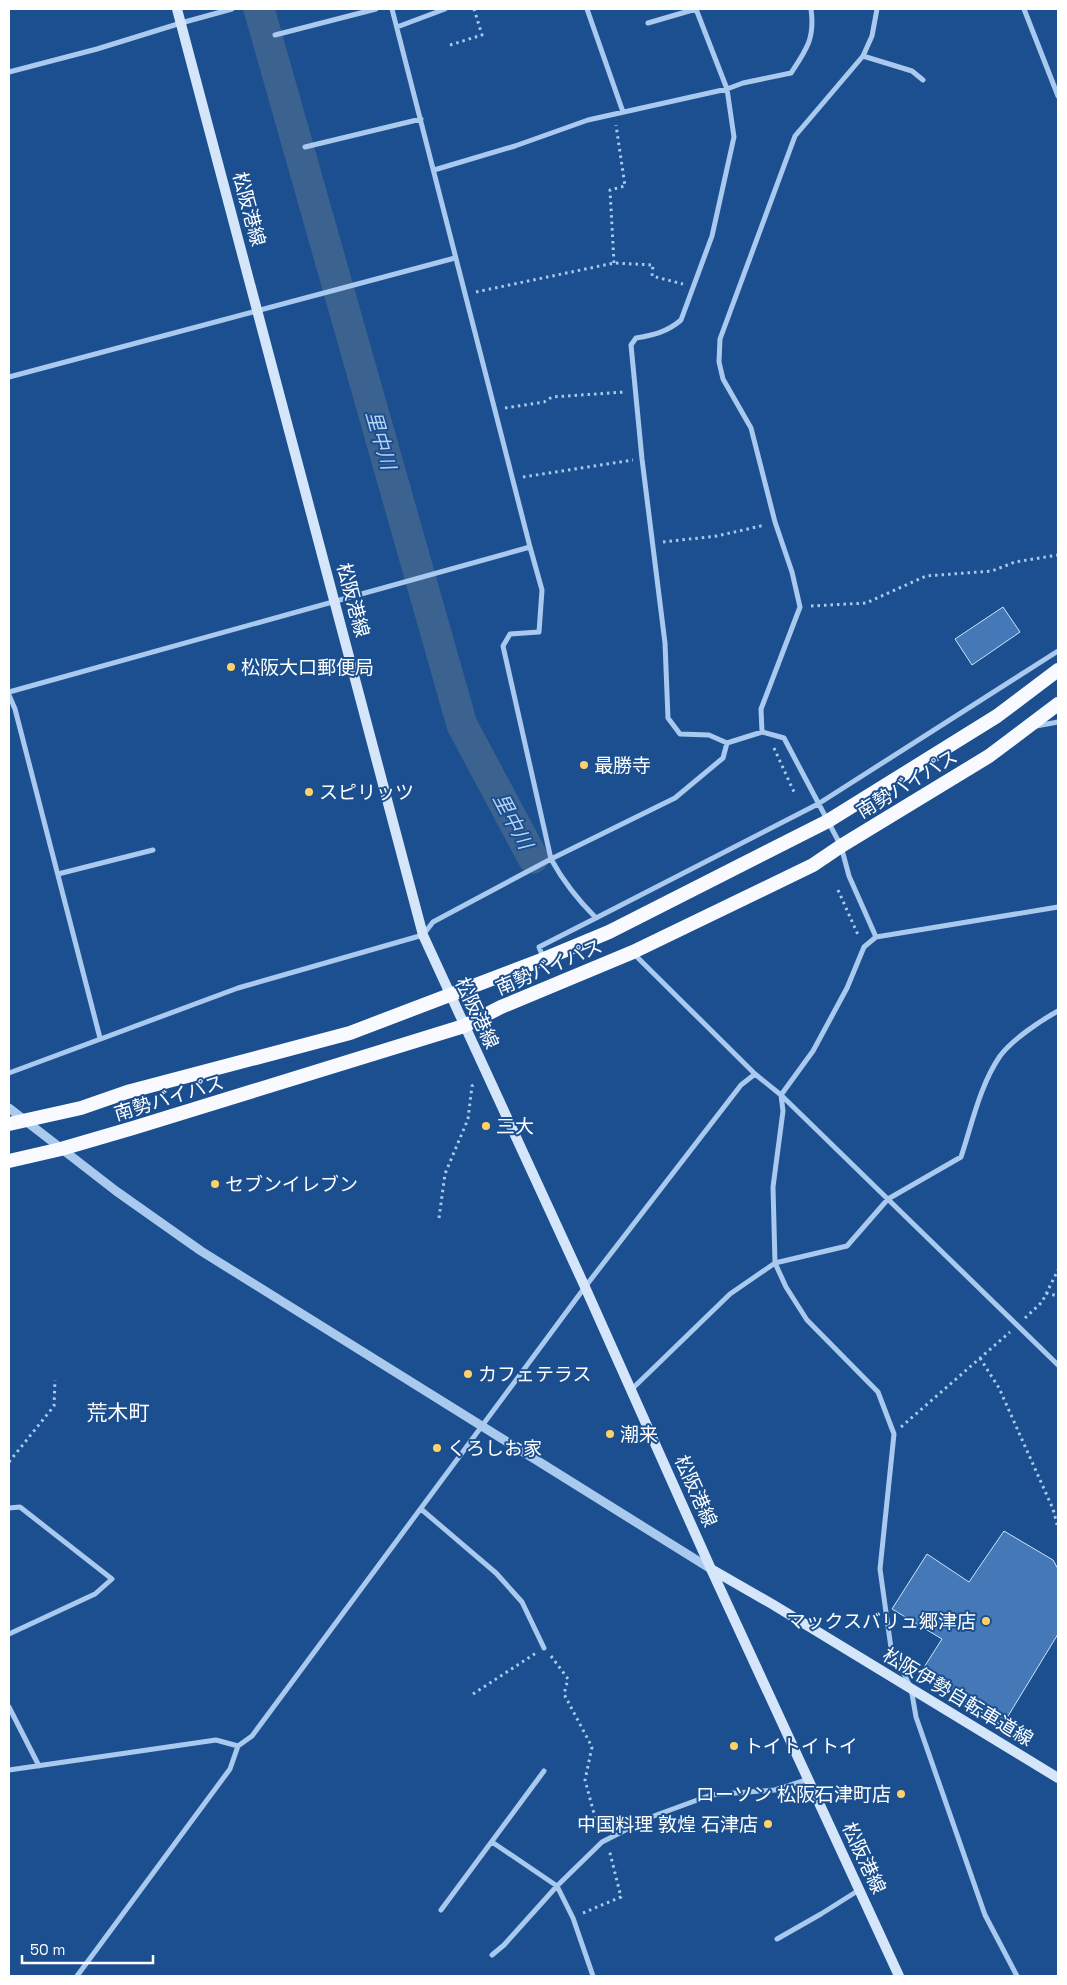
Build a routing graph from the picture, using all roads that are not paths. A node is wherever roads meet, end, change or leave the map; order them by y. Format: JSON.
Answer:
{"nodes":[{"id":1,"x":177,"y":9,"type":"edge"},
{"id":2,"x":232,"y":9,"type":"edge"},
{"id":3,"x":376,"y":9,"type":"edge"},
{"id":4,"x":392,"y":9,"type":"edge"},
{"id":5,"x":445,"y":9,"type":"edge"},
{"id":6,"x":587,"y":9,"type":"edge"},
{"id":7,"x":696,"y":9,"type":"edge"},
{"id":8,"x":811,"y":9,"type":"edge"},
{"id":9,"x":877,"y":9,"type":"edge"},
{"id":10,"x":1024,"y":9,"type":"edge"},
{"id":11,"x":181,"y":22,"type":"junction"},
{"id":12,"x":648,"y":22,"type":"dead end"},
{"id":13,"x":397,"y":26,"type":"junction"},
{"id":14,"x":275,"y":34,"type":"dead end"},
{"id":15,"x":863,"y":56,"type":"junction"},
{"id":16,"x":9,"y":72,"type":"edge"},
{"id":17,"x":923,"y":80,"type":"dead end"},
{"id":18,"x":727,"y":89,"type":"junction"},
{"id":19,"x":1058,"y":96,"type":"edge"},
{"id":20,"x":623,"y":112,"type":"junction"},
{"id":21,"x":421,"y":119,"type":"junction"},
{"id":22,"x":305,"y":147,"type":"dead end"},
{"id":23,"x":434,"y":170,"type":"junction"},
{"id":24,"x":455,"y":258,"type":"junction"},
{"id":25,"x":258,"y":310,"type":"junction"},
{"id":26,"x":9,"y":377,"type":"edge"},
{"id":27,"x":530,"y":547,"type":"junction"},
{"id":28,"x":335,"y":601,"type":"junction"},
{"id":29,"x":1058,"y":651,"type":"edge"},
{"id":30,"x":1058,"y":670,"type":"edge"},
{"id":31,"x":9,"y":694,"type":"edge"},
{"id":32,"x":1058,"y":704,"type":"edge"},
{"id":33,"x":1058,"y":722,"type":"edge"},
{"id":34,"x":1028,"y":727,"type":"junction"},
{"id":35,"x":762,"y":732,"type":"junction"},
{"id":36,"x":726,"y":743,"type":"junction"},
{"id":37,"x":818,"y":804,"type":"junction"},
{"id":38,"x":828,"y":822,"type":"junction"},
{"id":39,"x":841,"y":846,"type":"junction"},
{"id":40,"x":153,"y":850,"type":"dead end"},
{"id":41,"x":551,"y":859,"type":"junction"},
{"id":42,"x":58,"y":874,"type":"junction"},
{"id":43,"x":1058,"y":907,"type":"edge"},
{"id":44,"x":596,"y":918,"type":"junction"},
{"id":45,"x":423,"y":935,"type":"junction"},
{"id":46,"x":876,"y":937,"type":"junction"},
{"id":47,"x":632,"y":952,"type":"junction"},
{"id":48,"x":544,"y":959,"type":"junction"},
{"id":49,"x":449,"y":994,"type":"junction"},
{"id":50,"x":1058,"y":1011,"type":"edge"},
{"id":51,"x":464,"y":1026,"type":"junction"},
{"id":52,"x":100,"y":1038,"type":"junction"},
{"id":53,"x":9,"y":1073,"type":"edge"},
{"id":54,"x":755,"y":1074,"type":"junction"},
{"id":55,"x":781,"y":1095,"type":"junction"},
{"id":56,"x":9,"y":1108,"type":"edge"},
{"id":57,"x":24,"y":1120,"type":"junction"},
{"id":58,"x":9,"y":1124,"type":"edge"},
{"id":59,"x":61,"y":1149,"type":"junction"},
{"id":60,"x":9,"y":1161,"type":"edge"},
{"id":61,"x":888,"y":1199,"type":"junction"},
{"id":62,"x":776,"y":1263,"type":"junction"},
{"id":63,"x":585,"y":1287,"type":"junction"},
{"id":64,"x":1058,"y":1365,"type":"edge"},
{"id":65,"x":631,"y":1390,"type":"junction"},
{"id":66,"x":482,"y":1426,"type":"junction"},
{"id":67,"x":9,"y":1508,"type":"edge"},
{"id":68,"x":421,"y":1509,"type":"junction"},
{"id":69,"x":711,"y":1569,"type":"junction"},
{"id":70,"x":9,"y":1634,"type":"edge"},
{"id":71,"x":544,"y":1648,"type":"road end"},
{"id":72,"x":911,"y":1688,"type":"junction"},
{"id":73,"x":9,"y":1707,"type":"edge"},
{"id":74,"x":238,"y":1746,"type":"junction"},
{"id":75,"x":39,"y":1766,"type":"junction"},
{"id":76,"x":9,"y":1770,"type":"edge"},
{"id":77,"x":544,"y":1771,"type":"dead end"},
{"id":78,"x":1058,"y":1778,"type":"edge"},
{"id":79,"x":808,"y":1780,"type":"junction"},
{"id":80,"x":492,"y":1842,"type":"junction"},
{"id":81,"x":557,"y":1886,"type":"junction"},
{"id":82,"x":859,"y":1889,"type":"junction"},
{"id":83,"x":441,"y":1910,"type":"dead end"},
{"id":84,"x":776,"y":1939,"type":"dead end"},
{"id":85,"x":492,"y":1955,"type":"dead end"},
{"id":86,"x":77,"y":1976,"type":"edge"},
{"id":87,"x":593,"y":1976,"type":"edge"},
{"id":88,"x":899,"y":1976,"type":"edge"},
{"id":89,"x":1017,"y":1976,"type":"edge"}],
"edges":[{"from":1,"to":11,"type":"main road","name":"松阪港線"},
{"from":2,"to":11,"type":"street"},
{"from":3,"to":14,"type":"street"},
{"from":4,"to":13,"type":"street"},
{"from":5,"to":13,"type":"street"},
{"from":6,"to":20,"type":"street"},
{"from":7,"to":12,"type":"street"},
{"from":7,"to":18,"type":"street"},
{"from":8,"to":18,"type":"street"},
{"from":9,"to":15,"type":"street"},
{"from":10,"to":19,"type":"street"},
{"from":11,"to":16,"type":"street"},
{"from":11,"to":25,"type":"main road","name":"松阪港線"},
{"from":13,"to":21,"type":"street"},
{"from":15,"to":17,"type":"street"},
{"from":15,"to":35,"type":"street"},
{"from":18,"to":20,"type":"street"},
{"from":18,"to":36,"type":"street"},
{"from":20,"to":23,"type":"street"},
{"from":21,"to":22,"type":"street"},
{"from":21,"to":23,"type":"street"},
{"from":23,"to":24,"type":"street"},
{"from":24,"to":25,"type":"street"},
{"from":24,"to":27,"type":"street"},
{"from":25,"to":26,"type":"street"},
{"from":25,"to":28,"type":"main road","name":"松阪港線"},
{"from":27,"to":28,"type":"street"},
{"from":27,"to":41,"type":"street"},
{"from":28,"to":31,"type":"street"},
{"from":28,"to":45,"type":"main road","name":"松阪港線"},
{"from":29,"to":37,"type":"street"},
{"from":30,"to":38,"type":"highway","name":"南勢バイパス"},
{"from":31,"to":42,"type":"street"},
{"from":32,"to":34,"type":"highway","name":"南勢バイパス"},
{"from":33,"to":34,"type":"street"},
{"from":34,"to":39,"type":"highway","name":"南勢バイパス"},
{"from":35,"to":36,"type":"street"},
{"from":35,"to":37,"type":"street"},
{"from":36,"to":41,"type":"street"},
{"from":37,"to":38,"type":"street"},
{"from":37,"to":44,"type":"street"},
{"from":38,"to":39,"type":"street"},
{"from":38,"to":48,"type":"highway","name":"南勢バイパス"},
{"from":39,"to":46,"type":"street"},
{"from":39,"to":47,"type":"highway","name":"南勢バイパス"},
{"from":40,"to":42,"type":"street"},
{"from":41,"to":44,"type":"street"},
{"from":41,"to":45,"type":"street"},
{"from":42,"to":52,"type":"street"},
{"from":43,"to":46,"type":"street"},
{"from":44,"to":48,"type":"street"},
{"from":45,"to":49,"type":"main road","name":"松阪港線"},
{"from":45,"to":52,"type":"street"},
{"from":46,"to":55,"type":"street"},
{"from":47,"to":51,"type":"highway","name":"南勢バイパス"},
{"from":47,"to":54,"type":"street"},
{"from":48,"to":49,"type":"highway","name":"南勢バイパス"},
{"from":49,"to":51,"type":"main road","name":"松阪港線"},
{"from":49,"to":57,"type":"highway","name":"南勢バイパス"},
{"from":50,"to":61,"type":"street"},
{"from":51,"to":59,"type":"highway","name":"南勢バイパス"},
{"from":51,"to":63,"type":"main road","name":"松阪港線"},
{"from":52,"to":53,"type":"street"},
{"from":54,"to":55,"type":"street"},
{"from":54,"to":63,"type":"street"},
{"from":55,"to":61,"type":"street"},
{"from":55,"to":62,"type":"street"},
{"from":56,"to":57,"type":"street"},
{"from":57,"to":58,"type":"highway","name":"南勢バイパス"},
{"from":57,"to":59,"type":"street"},
{"from":59,"to":60,"type":"highway","name":"南勢バイパス"},
{"from":59,"to":66,"type":"street"},
{"from":61,"to":62,"type":"street"},
{"from":61,"to":64,"type":"street"},
{"from":62,"to":65,"type":"street"},
{"from":62,"to":72,"type":"street"},
{"from":63,"to":65,"type":"main road","name":"松阪港線"},
{"from":63,"to":66,"type":"street"},
{"from":65,"to":69,"type":"main road","name":"松阪港線"},
{"from":66,"to":68,"type":"street"},
{"from":66,"to":69,"type":"street"},
{"from":67,"to":70,"type":"street"},
{"from":68,"to":71,"type":"street"},
{"from":68,"to":74,"type":"street"},
{"from":69,"to":72,"type":"main road","name":"松阪伊勢自転車道線"},
{"from":69,"to":79,"type":"main road","name":"松阪港線"},
{"from":72,"to":78,"type":"main road","name":"松阪伊勢自転車道線"},
{"from":72,"to":89,"type":"street"},
{"from":73,"to":75,"type":"street"},
{"from":74,"to":75,"type":"street"},
{"from":74,"to":86,"type":"street"},
{"from":75,"to":76,"type":"street"},
{"from":77,"to":80,"type":"street"},
{"from":79,"to":81,"type":"street"},
{"from":79,"to":82,"type":"main road","name":"松阪港線"},
{"from":80,"to":81,"type":"street"},
{"from":80,"to":83,"type":"street"},
{"from":81,"to":85,"type":"street"},
{"from":81,"to":87,"type":"street"},
{"from":82,"to":84,"type":"street"},
{"from":82,"to":88,"type":"main road","name":"松阪港線"}]}
